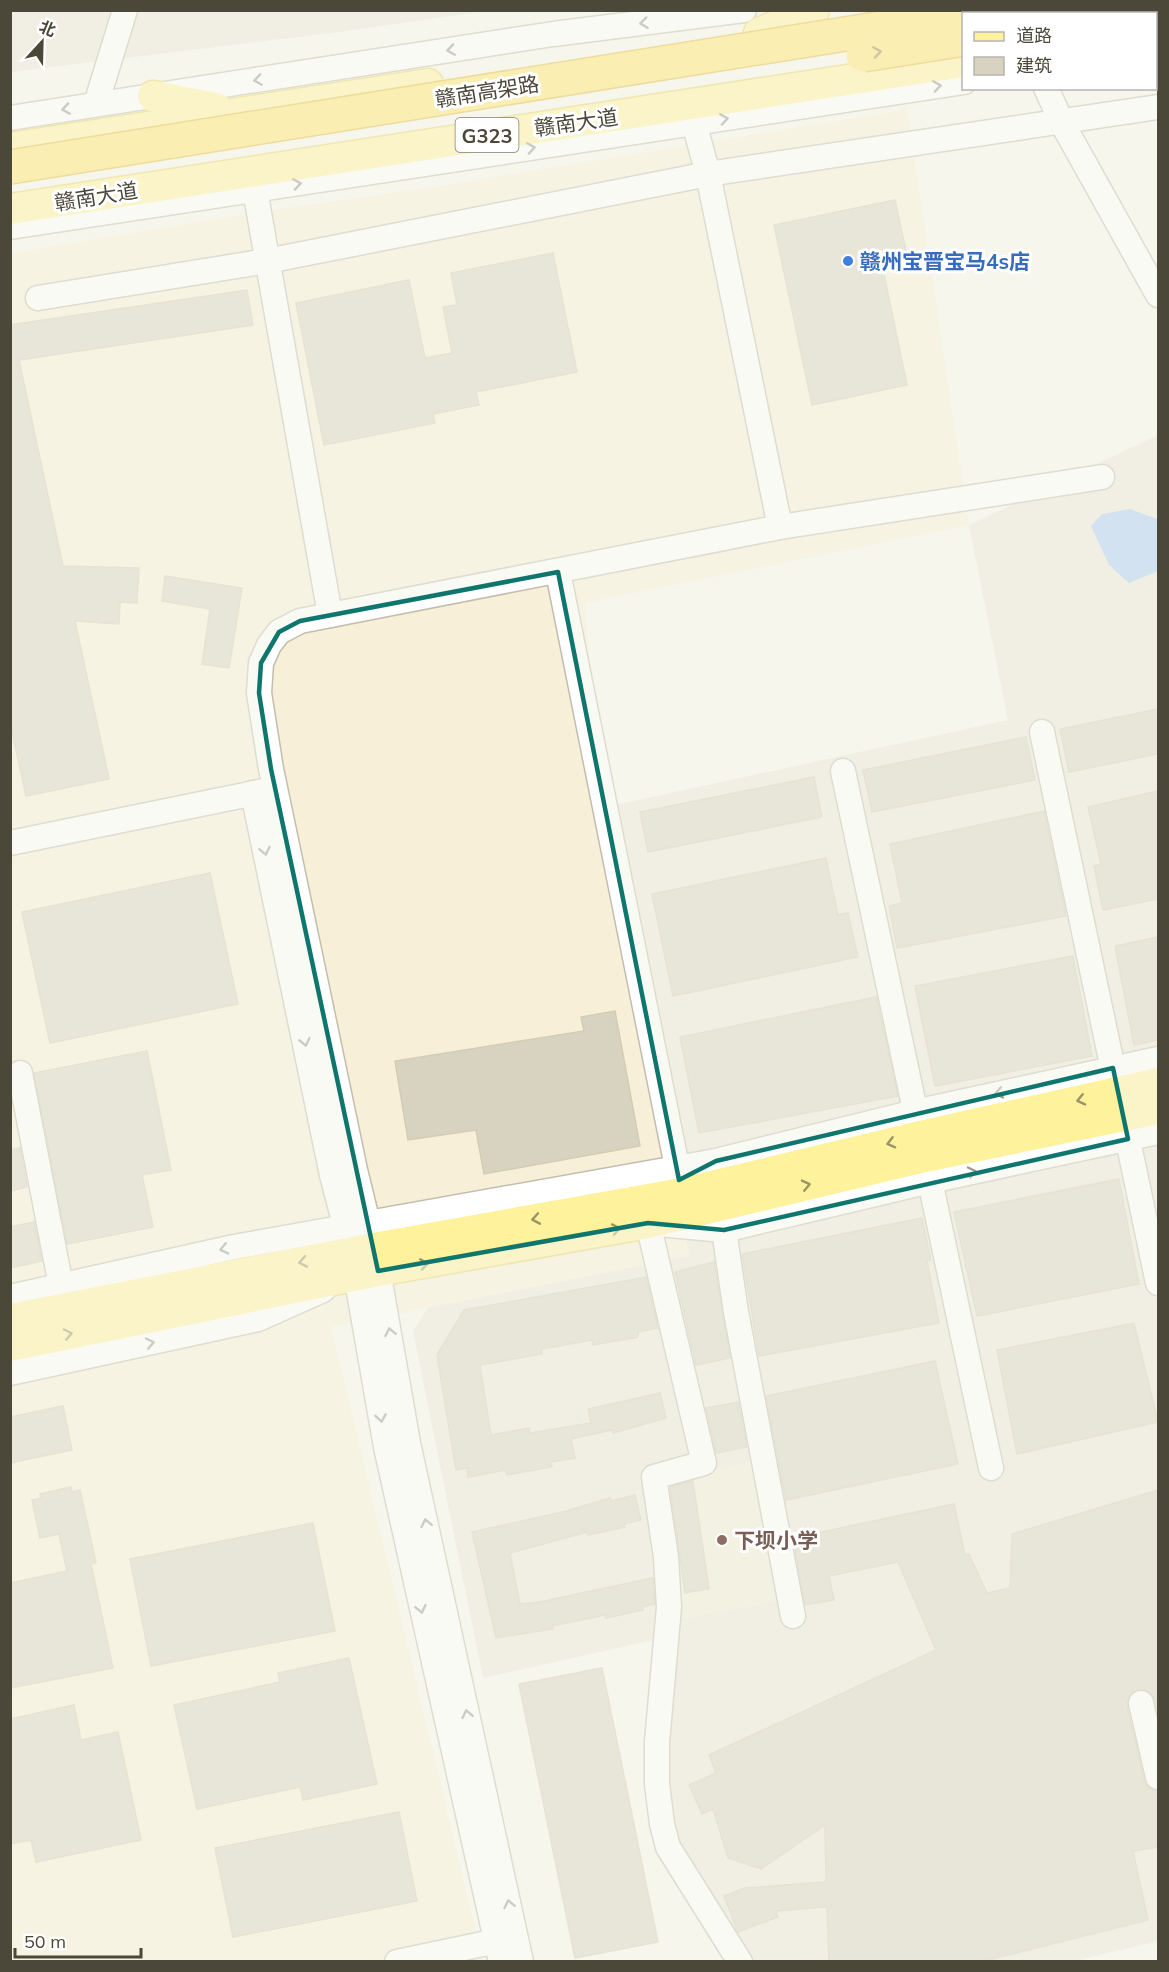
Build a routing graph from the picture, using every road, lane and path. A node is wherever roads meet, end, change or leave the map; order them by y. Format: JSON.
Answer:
{"nodes":[{"id":1,"x":125,"y":10,"type":"edge"},
{"id":2,"x":813,"y":10,"type":"edge"},
{"id":3,"x":896,"y":10,"type":"edge"},
{"id":4,"x":962,"y":15,"type":"edge"},
{"id":5,"x":751,"y":22,"type":"edge"},
{"id":6,"x":962,"y":39,"type":"edge"},
{"id":7,"x":962,"y":62,"type":"edge"},
{"id":8,"x":558,"y":66,"type":"junction"},
{"id":9,"x":962,"y":82,"type":"edge"},
{"id":10,"x":795,"y":90,"type":"junction"},
{"id":11,"x":1047,"y":90,"type":"edge"},
{"id":12,"x":878,"y":95,"type":"junction"},
{"id":13,"x":153,"y":96,"type":"junction"},
{"id":14,"x":96,"y":104,"type":"junction"},
{"id":15,"x":1158,"y":108,"type":"edge"},
{"id":16,"x":237,"y":112,"type":"junction"},
{"id":17,"x":10,"y":118,"type":"edge"},
{"id":18,"x":565,"y":123,"type":"junction"},
{"id":19,"x":694,"y":123,"type":"junction"},
{"id":20,"x":1062,"y":123,"type":"junction"},
{"id":21,"x":10,"y":148,"type":"edge"},
{"id":22,"x":10,"y":167,"type":"edge"},
{"id":23,"x":708,"y":174,"type":"junction"},
{"id":24,"x":254,"y":182,"type":"junction"},
{"id":25,"x":10,"y":188,"type":"edge"},
{"id":26,"x":182,"y":201,"type":"joint"},
{"id":27,"x":10,"y":209,"type":"edge"},
{"id":28,"x":10,"y":227,"type":"edge"},
{"id":29,"x":267,"y":261,"type":"junction"},
{"id":30,"x":1158,"y":295,"type":"edge"},
{"id":31,"x":38,"y":298,"type":"dead end"},
{"id":32,"x":1102,"y":477,"type":"dead end"},
{"id":33,"x":780,"y":527,"type":"junction"},
{"id":34,"x":558,"y":572,"type":"junction"},
{"id":35,"x":330,"y":615,"type":"junction"},
{"id":36,"x":1042,"y":732,"type":"dead end"},
{"id":37,"x":843,"y":771,"type":"dead end"},
{"id":38,"x":264,"y":791,"type":"junction"},
{"id":39,"x":10,"y":843,"type":"edge"},
{"id":40,"x":1158,"y":1059,"type":"edge"},
{"id":41,"x":20,"y":1073,"type":"dead end"},
{"id":42,"x":1158,"y":1083,"type":"edge"},
{"id":43,"x":1121,"y":1104,"type":"junction"},
{"id":44,"x":1158,"y":1109,"type":"edge"},
{"id":45,"x":1158,"y":1132,"type":"edge"},
{"id":46,"x":923,"y":1146,"type":"junction"},
{"id":47,"x":680,"y":1180,"type":"junction"},
{"id":48,"x":645,"y":1212,"type":"junction"},
{"id":49,"x":724,"y":1230,"type":"junction"},
{"id":50,"x":362,"y":1250,"type":"junction"},
{"id":51,"x":1158,"y":1283,"type":"edge"},
{"id":52,"x":60,"y":1286,"type":"junction"},
{"id":53,"x":10,"y":1297,"type":"edge"},
{"id":54,"x":10,"y":1319,"type":"edge"},
{"id":55,"x":10,"y":1346,"type":"edge"},
{"id":56,"x":10,"y":1373,"type":"edge"},
{"id":57,"x":991,"y":1468,"type":"dead end"},
{"id":58,"x":793,"y":1616,"type":"dead end"},
{"id":59,"x":1141,"y":1703,"type":"dead end"},
{"id":60,"x":1158,"y":1777,"type":"edge"},
{"id":61,"x":499,"y":1951,"type":"edge"},
{"id":62,"x":397,"y":1962,"type":"edge"},
{"id":63,"x":521,"y":1962,"type":"edge"},
{"id":64,"x":740,"y":1962,"type":"edge"}],
"edges":[{"from":1,"to":14,"type":"street"},
{"from":2,"to":5,"type":"main road"},
{"from":3,"to":5,"type":"main road"},
{"from":4,"to":22,"type":"highway","name":"赣南高架路","bridge":true},
{"from":5,"to":8,"type":"main road"},
{"from":5,"to":13,"type":"street","one_way":true},
{"from":25,"to":6,"type":"highway","name":"赣南高架路","one_way":true,"bridge":true},
{"from":7,"to":10,"type":"main road","name":"赣南大道","number":"G323"},
{"from":8,"to":16,"type":"main road"},
{"from":8,"to":18,"type":"main road"},
{"from":12,"to":9,"type":"street","one_way":true},
{"from":10,"to":12,"type":"main road"},
{"from":10,"to":18,"type":"main road","name":"赣南大道","number":"G323"},
{"from":11,"to":20,"type":"street"},
{"from":19,"to":12,"type":"street","one_way":true},
{"from":13,"to":14,"type":"street"},
{"from":13,"to":16,"type":"main road"},
{"from":14,"to":17,"type":"street","one_way":true},
{"from":15,"to":20,"type":"street"},
{"from":16,"to":21,"type":"main road"},
{"from":18,"to":24,"type":"main road","name":"赣南大道","number":"G323"},
{"from":19,"to":23,"type":"street"},
{"from":24,"to":19,"type":"street","one_way":true},
{"from":20,"to":23,"type":"street"},
{"from":20,"to":30,"type":"street"},
{"from":23,"to":29,"type":"street"},
{"from":23,"to":33,"type":"street"},
{"from":24,"to":26,"type":"main road"},
{"from":24,"to":27,"type":"main road","name":"赣南大道","number":"G323"},
{"from":24,"to":29,"type":"street"},
{"from":26,"to":28,"type":"street"},
{"from":29,"to":31,"type":"street"},
{"from":29,"to":35,"type":"street"},
{"from":32,"to":33,"type":"street"},
{"from":33,"to":34,"type":"street"},
{"from":34,"to":35,"type":"street"},
{"from":34,"to":47,"type":"street"},
{"from":35,"to":38,"type":"street"},
{"from":36,"to":43,"type":"street"},
{"from":37,"to":46,"type":"street"},
{"from":38,"to":39,"type":"street"},
{"from":38,"to":50,"type":"street"},
{"from":40,"to":43,"type":"street"},
{"from":41,"to":52,"type":"street"},
{"from":42,"to":43,"type":"main road"},
{"from":43,"to":44,"type":"main road"},
{"from":43,"to":45,"type":"street"},
{"from":43,"to":46,"type":"main road"},
{"from":46,"to":43,"type":"street","one_way":true},
{"from":43,"to":51,"type":"street"},
{"from":46,"to":47,"type":"main road","one_way":true},
{"from":46,"to":47,"type":"street"},
{"from":48,"to":46,"type":"main road","one_way":true},
{"from":46,"to":49,"type":"street"},
{"from":46,"to":57,"type":"street"},
{"from":47,"to":48,"type":"main road"},
{"from":47,"to":50,"type":"street"},
{"from":48,"to":49,"type":"street"},
{"from":48,"to":50,"type":"main road"},
{"from":48,"to":64,"type":"street"},
{"from":49,"to":58,"type":"street"},
{"from":50,"to":52,"type":"street","one_way":true},
{"from":50,"to":54,"type":"main road","one_way":true},
{"from":55,"to":50,"type":"main road","one_way":true},
{"from":56,"to":50,"type":"street","one_way":true},
{"from":50,"to":61,"type":"street","one_way":true},
{"from":63,"to":50,"type":"street","one_way":true},
{"from":52,"to":53,"type":"street"},
{"from":59,"to":60,"type":"street"},
{"from":61,"to":62,"type":"street"}]}
